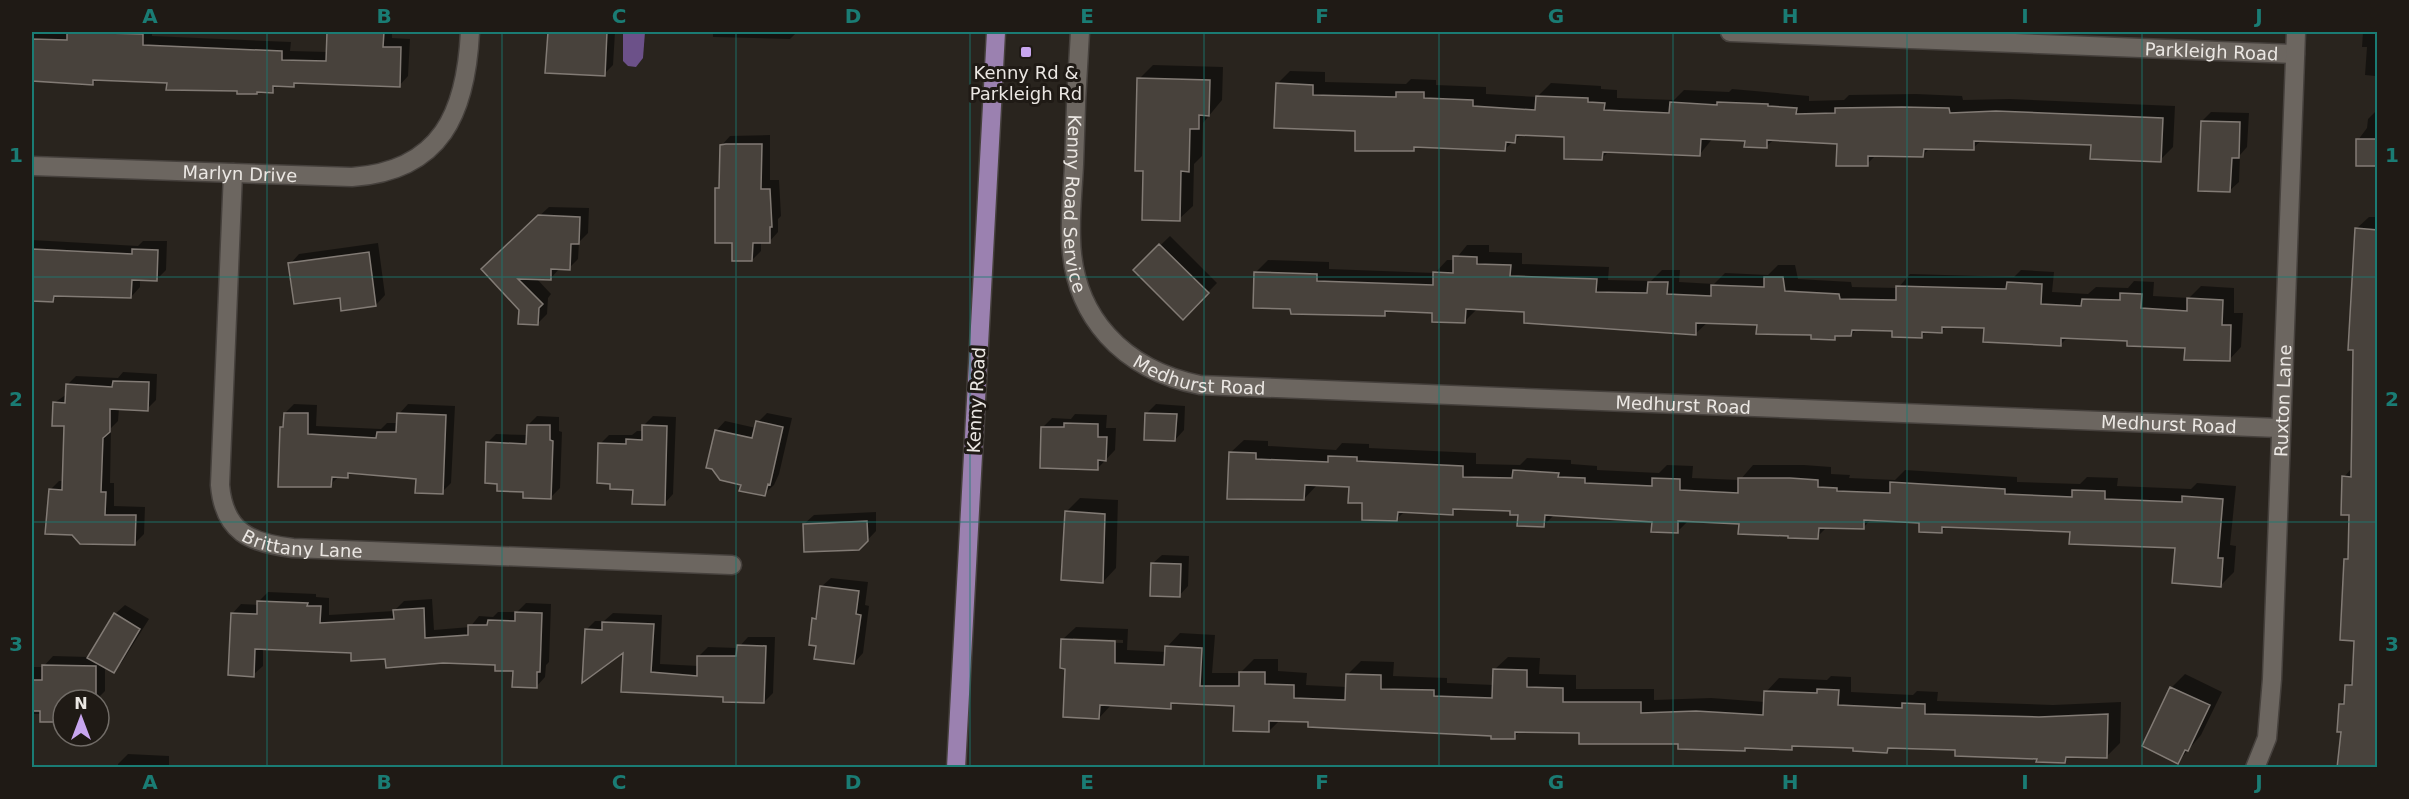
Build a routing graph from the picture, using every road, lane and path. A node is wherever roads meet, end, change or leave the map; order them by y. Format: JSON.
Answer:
{"nodes":[{"id":1,"x":470,"y":32,"type":"edge"},
{"id":2,"x":996,"y":32,"type":"edge"},
{"id":3,"x":1080,"y":32,"type":"edge"},
{"id":4,"x":1730,"y":32,"type":"edge"},
{"id":5,"x":2296,"y":32,"type":"edge"},
{"id":6,"x":2295,"y":54,"type":"junction"},
{"id":7,"x":32,"y":166,"type":"edge"},
{"id":8,"x":233,"y":173,"type":"junction"},
{"id":9,"x":1104,"y":334,"type":"joint"},
{"id":10,"x":2279,"y":428,"type":"junction"},
{"id":11,"x":732,"y":566,"type":"dead end"},
{"id":12,"x":956,"y":768,"type":"edge"},
{"id":13,"x":2255,"y":768,"type":"edge"}],
"edges":[{"from":1,"to":8,"type":"street","name":"Marlyn Drive"},
{"from":2,"to":12,"type":"main road","name":"Kenny Road"},
{"from":3,"to":9,"type":"street","name":"Kenny Road Service"},
{"from":4,"to":6,"type":"street","name":"Parkleigh Road"},
{"from":5,"to":6,"type":"street","name":"Ruxton Lane"},
{"from":6,"to":10,"type":"street","name":"Ruxton Lane"},
{"from":7,"to":8,"type":"street","name":"Marlyn Drive"},
{"from":8,"to":11,"type":"street","name":"Brittany Lane"},
{"from":9,"to":10,"type":"street","name":"Medhurst Road"},
{"from":10,"to":13,"type":"street","name":"Ruxton Lane"}]}
